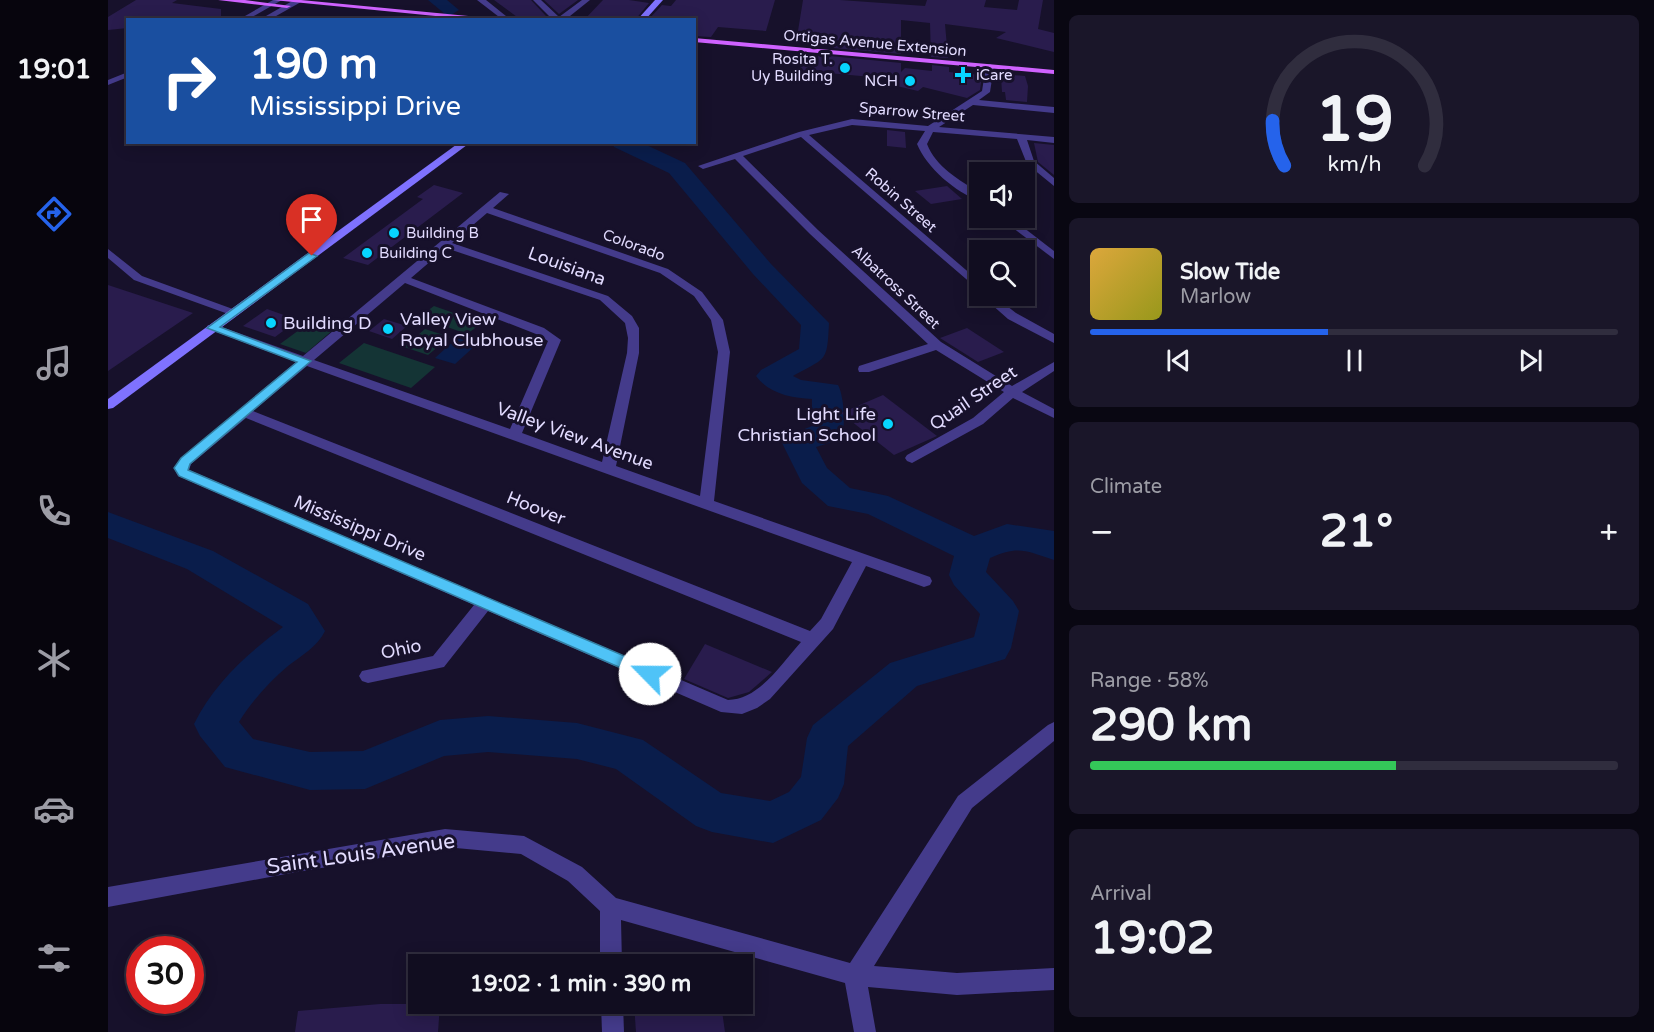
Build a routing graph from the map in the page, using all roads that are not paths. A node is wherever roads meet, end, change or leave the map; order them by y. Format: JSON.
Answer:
{"nodes":[{"id":1,"x":222,"y":0,"type":"edge"},
{"id":2,"x":481,"y":0,"type":"edge"},
{"id":3,"x":537,"y":0,"type":"edge"},
{"id":4,"x":586,"y":0,"type":"edge"},
{"id":5,"x":659,"y":0,"type":"edge"},
{"id":6,"x":276,"y":1,"type":"edge"},
{"id":7,"x":321,"y":2,"type":"edge"},
{"id":8,"x":294,"y":4,"type":"junction"},
{"id":9,"x":252,"y":14,"type":"junction"},
{"id":10,"x":245,"y":18,"type":"edge"},
{"id":11,"x":266,"y":18,"type":"edge"},
{"id":12,"x":430,"y":18,"type":"edge"},
{"id":13,"x":486,"y":18,"type":"edge"},
{"id":14,"x":504,"y":18,"type":"edge"},
{"id":15,"x":557,"y":18,"type":"edge"},
{"id":16,"x":562,"y":18,"type":"edge"},
{"id":17,"x":642,"y":18,"type":"edge"},
{"id":18,"x":696,"y":36,"type":"edge"},
{"id":19,"x":696,"y":40,"type":"edge"},
{"id":20,"x":990,"y":66,"type":"junction"},
{"id":21,"x":1054,"y":66,"type":"edge"},
{"id":22,"x":1054,"y":72,"type":"edge"},
{"id":23,"x":126,"y":75,"type":"edge"},
{"id":24,"x":108,"y":83,"type":"edge"},
{"id":25,"x":126,"y":85,"type":"edge"},
{"id":26,"x":108,"y":93,"type":"edge"},
{"id":27,"x":972,"y":102,"type":"junction"},
{"id":28,"x":1054,"y":110,"type":"edge"},
{"id":29,"x":931,"y":128,"type":"junction"},
{"id":30,"x":802,"y":134,"type":"junction"},
{"id":31,"x":1021,"y":137,"type":"junction"},
{"id":32,"x":1054,"y":140,"type":"edge"},
{"id":33,"x":464,"y":144,"type":"edge"},
{"id":34,"x":738,"y":156,"type":"junction"},
{"id":35,"x":703,"y":166,"type":"dead end"},
{"id":36,"x":1042,"y":174,"type":"junction"},
{"id":37,"x":1054,"y":175,"type":"edge"},
{"id":38,"x":1054,"y":183,"type":"edge"},
{"id":39,"x":969,"y":190,"type":"edge"},
{"id":40,"x":504,"y":194,"type":"dead end"},
{"id":41,"x":485,"y":210,"type":"junction"},
{"id":42,"x":1018,"y":228,"type":"edge"},
{"id":43,"x":444,"y":244,"type":"junction"},
{"id":44,"x":108,"y":252,"type":"edge"},
{"id":45,"x":1054,"y":256,"type":"edge"},
{"id":46,"x":969,"y":278,"type":"edge"},
{"id":47,"x":402,"y":279,"type":"junction"},
{"id":48,"x":1000,"y":306,"type":"edge"},
{"id":49,"x":235,"y":312,"type":"junction"},
{"id":50,"x":212,"y":328,"type":"junction"},
{"id":51,"x":1054,"y":339,"type":"edge"},
{"id":52,"x":937,"y":345,"type":"junction"},
{"id":53,"x":305,"y":361,"type":"junction"},
{"id":54,"x":1054,"y":366,"type":"edge"},
{"id":55,"x":864,"y":369,"type":"dead end"},
{"id":56,"x":1012,"y":392,"type":"junction"},
{"id":57,"x":108,"y":405,"type":"edge"},
{"id":58,"x":245,"y":413,"type":"junction"},
{"id":59,"x":1054,"y":414,"type":"edge"},
{"id":60,"x":515,"y":434,"type":"junction"},
{"id":61,"x":912,"y":458,"type":"dead end"},
{"id":62,"x":608,"y":468,"type":"junction"},
{"id":63,"x":706,"y":504,"type":"junction"},
{"id":64,"x":861,"y":560,"type":"junction"},
{"id":65,"x":924,"y":581,"type":"dead end"},
{"id":66,"x":485,"y":603,"type":"junction"},
{"id":67,"x":812,"y":639,"type":"junction"},
{"id":68,"x":368,"y":676,"type":"dead end"},
{"id":69,"x":1054,"y":730,"type":"edge"},
{"id":70,"x":108,"y":897,"type":"edge"},
{"id":71,"x":610,"y":907,"type":"junction"},
{"id":72,"x":611,"y":954,"type":"edge"},
{"id":73,"x":855,"y":975,"type":"junction"},
{"id":74,"x":1054,"y":979,"type":"edge"},
{"id":75,"x":612,"y":1014,"type":"edge"},
{"id":76,"x":613,"y":1032,"type":"edge"},
{"id":77,"x":865,"y":1032,"type":"edge"}],
"edges":[{"from":1,"to":6,"type":"main road"},
{"from":2,"to":14,"type":"street"},
{"from":3,"to":15,"type":"street"},
{"from":4,"to":16,"type":"street"},
{"from":5,"to":17,"type":"street"},
{"from":6,"to":8,"type":"main road"},
{"from":6,"to":9,"type":"street"},
{"from":7,"to":8,"type":"main road"},
{"from":7,"to":13,"type":"main road"},
{"from":8,"to":11,"type":"street"},
{"from":8,"to":12,"type":"main road"},
{"from":9,"to":10,"type":"street"},
{"from":9,"to":11,"type":"street"},
{"from":18,"to":21,"type":"main road","name":"Ortigas Avenue Extension"},
{"from":19,"to":20,"type":"main road","name":"Ortigas Avenue Extension"},
{"from":20,"to":22,"type":"main road","name":"Ortigas Avenue Extension"},
{"from":20,"to":27,"type":"street"},
{"from":23,"to":24,"type":"street"},
{"from":25,"to":26,"type":"street"},
{"from":27,"to":28,"type":"street"},
{"from":27,"to":29,"type":"street"},
{"from":29,"to":30,"type":"street","name":"Sparrow Street"},
{"from":29,"to":31,"type":"street","name":"Sparrow Street"},
{"from":29,"to":39,"type":"street"},
{"from":30,"to":34,"type":"street","name":"Sparrow Street"},
{"from":30,"to":46,"type":"street","name":"Robin Street"},
{"from":31,"to":32,"type":"street","name":"Sparrow Street"},
{"from":31,"to":36,"type":"street"},
{"from":33,"to":49,"type":"street"},
{"from":34,"to":35,"type":"street","name":"Sparrow Street"},
{"from":34,"to":52,"type":"street","name":"Albatross Street"},
{"from":36,"to":37,"type":"street"},
{"from":36,"to":38,"type":"street"},
{"from":40,"to":41,"type":"street","name":"Mississippi Drive"},
{"from":41,"to":43,"type":"street","name":"Mississippi Drive"},
{"from":41,"to":63,"type":"street","name":"Colorado"},
{"from":42,"to":45,"type":"street"},
{"from":43,"to":47,"type":"street","name":"Mississippi Drive"},
{"from":43,"to":62,"type":"street","name":"Louisiana"},
{"from":44,"to":49,"type":"street"},
{"from":47,"to":53,"type":"street","name":"Mississippi Drive"},
{"from":47,"to":60,"type":"street"},
{"from":48,"to":51,"type":"street"},
{"from":49,"to":50,"type":"street"},
{"from":50,"to":53,"type":"street","name":"Valley View Avenue"},
{"from":50,"to":57,"type":"street"},
{"from":52,"to":55,"type":"street"},
{"from":52,"to":56,"type":"street","name":"Albatross Street"},
{"from":53,"to":58,"type":"street","name":"Mississippi Drive"},
{"from":53,"to":60,"type":"street","name":"Valley View Avenue"},
{"from":54,"to":56,"type":"street","name":"Quail Street"},
{"from":56,"to":59,"type":"street","name":"Albatross Street"},
{"from":56,"to":61,"type":"street","name":"Quail Street"},
{"from":58,"to":66,"type":"street","name":"Mississippi Drive"},
{"from":58,"to":67,"type":"street","name":"Hoover"},
{"from":60,"to":62,"type":"street","name":"Valley View Avenue"},
{"from":62,"to":63,"type":"street","name":"Valley View Avenue"},
{"from":63,"to":64,"type":"street","name":"Valley View Avenue"},
{"from":64,"to":65,"type":"street","name":"Valley View Avenue"},
{"from":64,"to":67,"type":"street","name":"Mississippi Drive"},
{"from":66,"to":67,"type":"street","name":"Mississippi Drive"},
{"from":66,"to":68,"type":"street","name":"Ohio"},
{"from":69,"to":73,"type":"street"},
{"from":70,"to":71,"type":"street","name":"Saint Louis Avenue"},
{"from":71,"to":72,"type":"street"},
{"from":71,"to":73,"type":"street","name":"Saint Louis Avenue"},
{"from":73,"to":74,"type":"street","name":"Saint Louis Avenue"},
{"from":73,"to":77,"type":"street"},
{"from":75,"to":76,"type":"street"}]}
